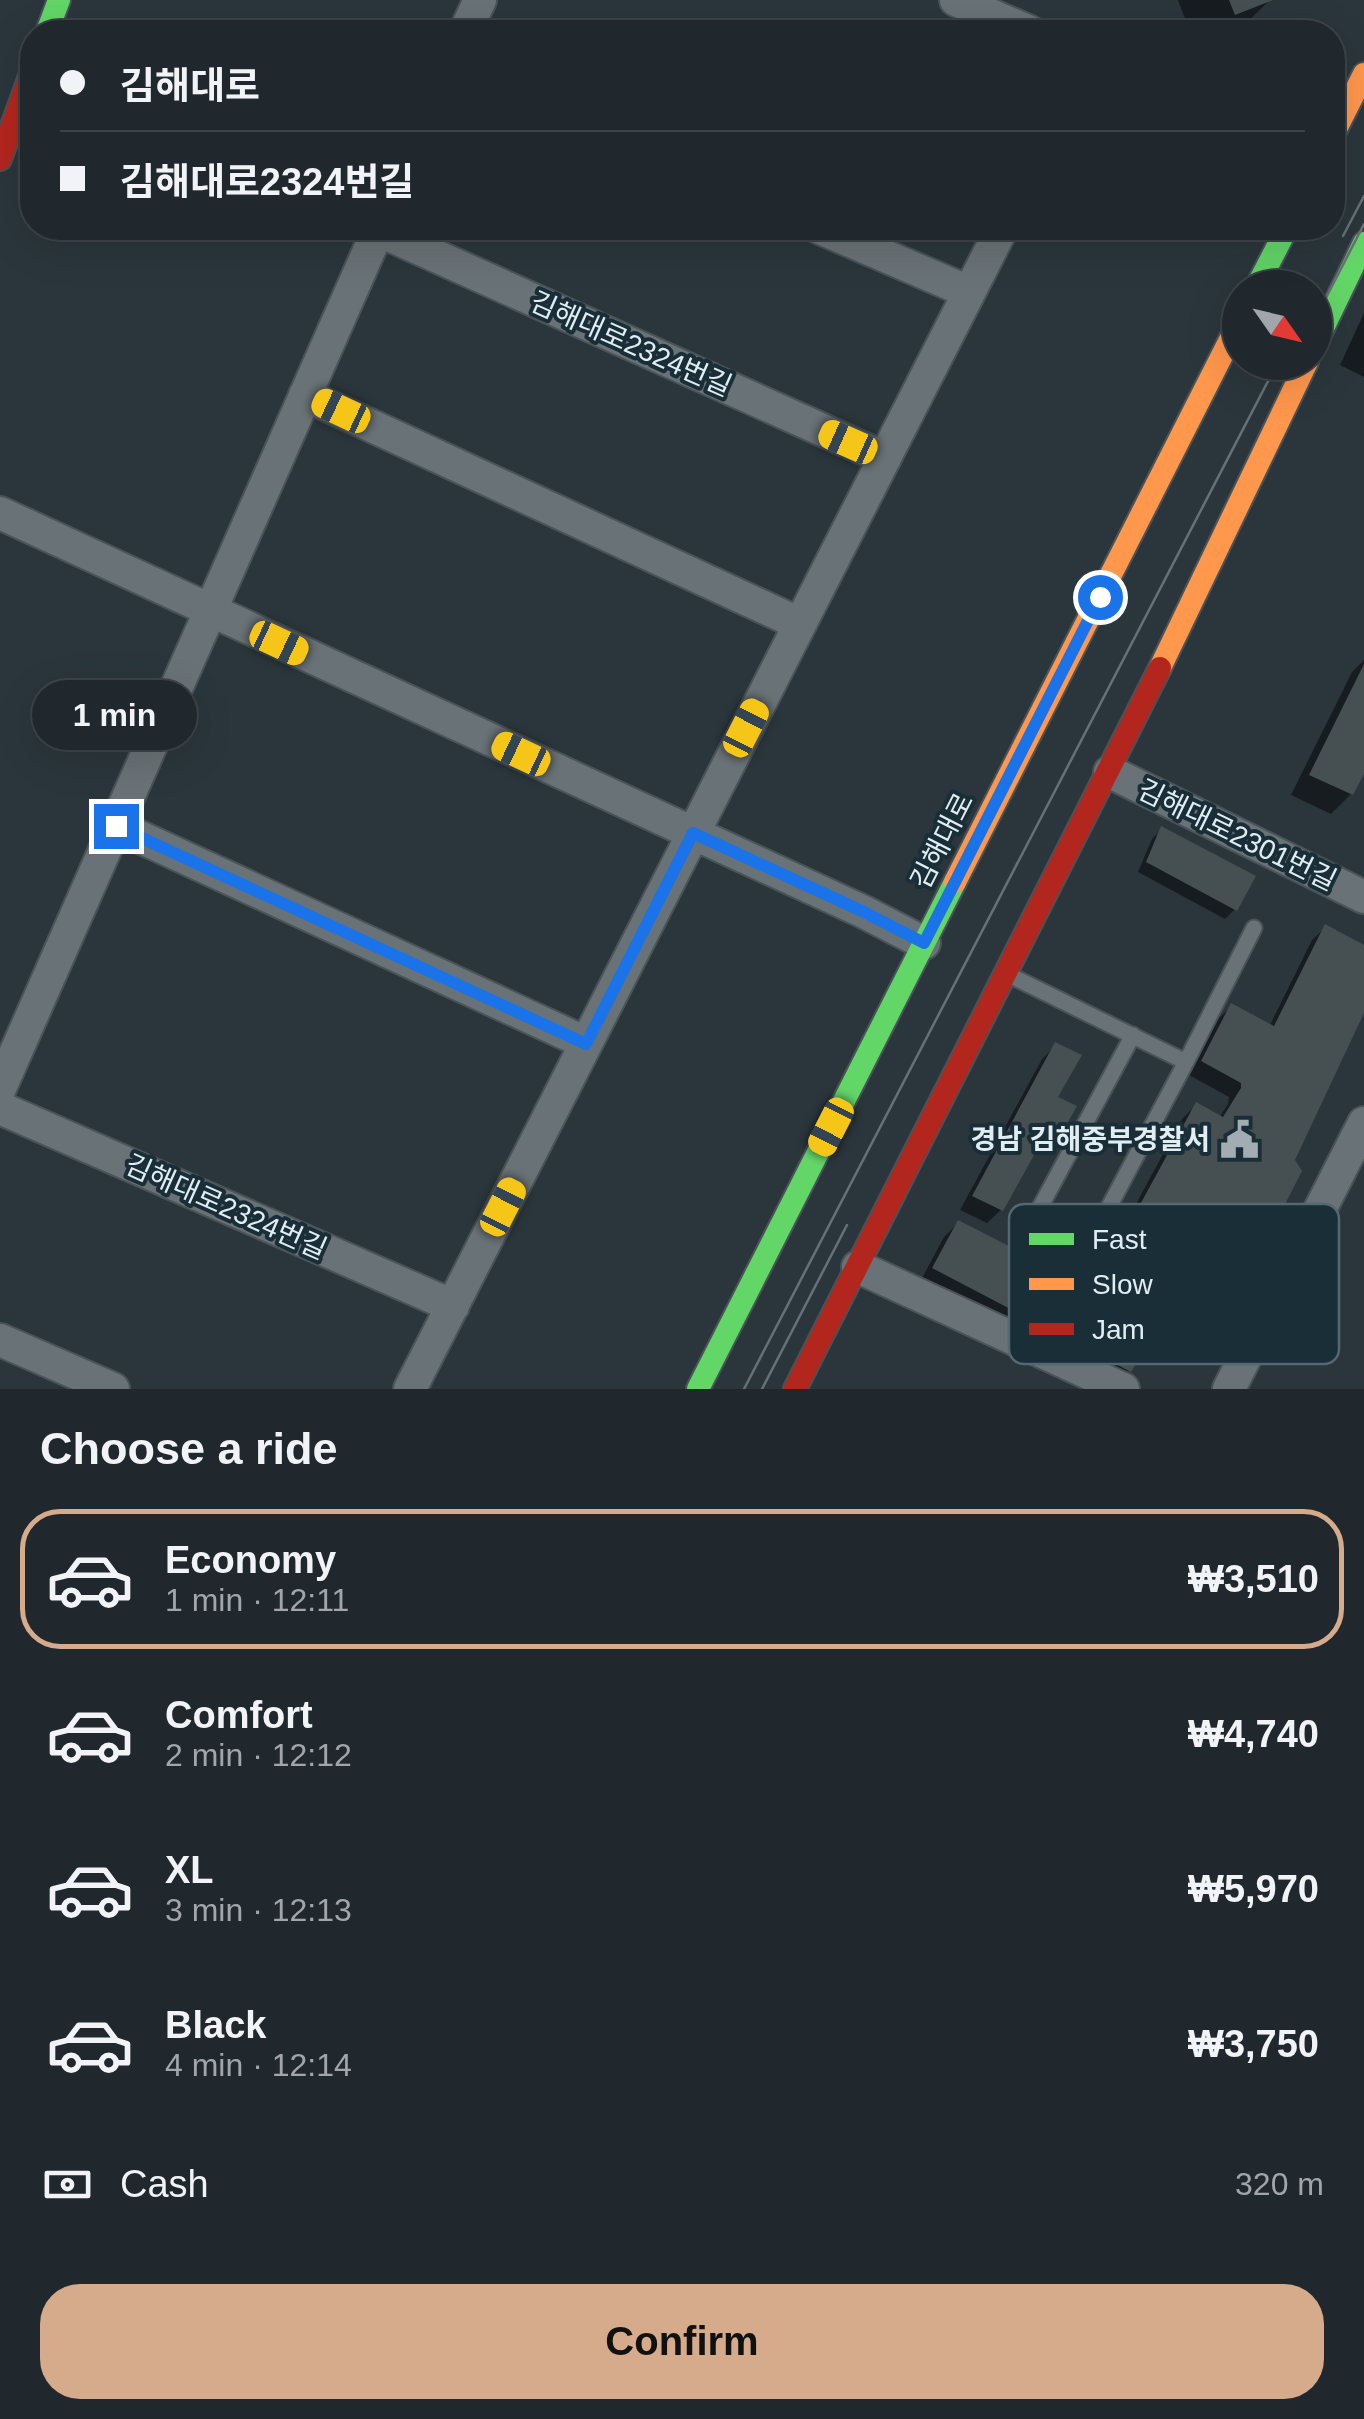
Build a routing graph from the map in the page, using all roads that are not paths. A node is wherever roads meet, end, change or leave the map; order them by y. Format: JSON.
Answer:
{"nodes":[{"id":1,"x":956,"y":0,"type":"edge"},
{"id":2,"x":1002,"y":20,"type":"edge"},
{"id":3,"x":1364,"y":74,"type":"edge"},
{"id":4,"x":20,"y":104,"type":"edge"},
{"id":5,"x":1345,"y":111,"type":"edge"},
{"id":6,"x":0,"y":160,"type":"edge"},
{"id":7,"x":374,"y":240,"type":"edge"},
{"id":8,"x":403,"y":240,"type":"edge"},
{"id":9,"x":848,"y":240,"type":"edge"},
{"id":10,"x":996,"y":240,"type":"edge"},
{"id":11,"x":1281,"y":240,"type":"edge"},
{"id":12,"x":1364,"y":243,"type":"edge"},
{"id":13,"x":1265,"y":270,"type":"edge"},
{"id":14,"x":969,"y":292,"type":"junction"},
{"id":15,"x":1332,"y":310,"type":"edge"},
{"id":16,"x":1222,"y":355,"type":"edge"},
{"id":17,"x":1298,"y":380,"type":"edge"},
{"id":18,"x":306,"y":395,"type":"junction"},
{"id":19,"x":884,"y":458,"type":"junction"},
{"id":20,"x":0,"y":514,"type":"edge"},
{"id":21,"x":210,"y":612,"type":"junction"},
{"id":22,"x":800,"y":624,"type":"junction"},
{"id":23,"x":1110,"y":772,"type":"junction"},
{"id":24,"x":116,"y":826,"type":"junction"},
{"id":25,"x":693,"y":833,"type":"junction"},
{"id":26,"x":1364,"y":898,"type":"edge"},
{"id":27,"x":1254,"y":928,"type":"dead end"},
{"id":28,"x":924,"y":943,"type":"junction"},
{"id":29,"x":1007,"y":974,"type":"junction"},
{"id":30,"x":1133,"y":1034,"type":"junction"},
{"id":31,"x":586,"y":1044,"type":"junction"},
{"id":32,"x":1186,"y":1062,"type":"junction"},
{"id":33,"x":0,"y":1088,"type":"edge"},
{"id":34,"x":0,"y":1108,"type":"edge"},
{"id":35,"x":1364,"y":1124,"type":"edge"},
{"id":36,"x":1042,"y":1204,"type":"edge"},
{"id":37,"x":1111,"y":1204,"type":"edge"},
{"id":38,"x":1324,"y":1204,"type":"edge"},
{"id":39,"x":858,"y":1268,"type":"junction"},
{"id":40,"x":453,"y":1306,"type":"junction"},
{"id":41,"x":1009,"y":1337,"type":"edge"},
{"id":42,"x":0,"y":1340,"type":"edge"},
{"id":43,"x":1068,"y":1364,"type":"edge"},
{"id":44,"x":1243,"y":1364,"type":"edge"},
{"id":45,"x":114,"y":1389,"type":"edge"},
{"id":46,"x":410,"y":1389,"type":"edge"},
{"id":47,"x":698,"y":1389,"type":"edge"},
{"id":48,"x":795,"y":1389,"type":"edge"},
{"id":49,"x":1123,"y":1389,"type":"edge"},
{"id":50,"x":1230,"y":1389,"type":"edge"}],
"edges":[{"from":1,"to":2,"type":"street"},
{"from":3,"to":5,"type":"main road"},
{"from":4,"to":6,"type":"main road"},
{"from":7,"to":18,"type":"street","name":"김해대로2324번길"},
{"from":8,"to":19,"type":"street","name":"김해대로2324번길"},
{"from":9,"to":14,"type":"street"},
{"from":10,"to":14,"type":"street"},
{"from":11,"to":13,"type":"main road"},
{"from":12,"to":15,"type":"main road"},
{"from":14,"to":19,"type":"street"},
{"from":16,"to":28,"type":"main road","name":"김해대로"},
{"from":17,"to":23,"type":"main road"},
{"from":18,"to":21,"type":"street","name":"김해대로2324번길"},
{"from":18,"to":22,"type":"street"},
{"from":19,"to":22,"type":"street"},
{"from":20,"to":21,"type":"street"},
{"from":21,"to":24,"type":"street","name":"김해대로2324번길"},
{"from":21,"to":25,"type":"street"},
{"from":22,"to":25,"type":"street"},
{"from":23,"to":26,"type":"street","name":"김해대로2301번길"},
{"from":23,"to":29,"type":"main road"},
{"from":24,"to":31,"type":"street"},
{"from":24,"to":33,"type":"street","name":"김해대로2324번길"},
{"from":25,"to":28,"type":"street"},
{"from":25,"to":31,"type":"street"},
{"from":27,"to":32,"type":"lane"},
{"from":28,"to":47,"type":"main road","name":"김해대로"},
{"from":29,"to":30,"type":"lane"},
{"from":29,"to":39,"type":"main road"},
{"from":30,"to":32,"type":"lane"},
{"from":30,"to":36,"type":"lane"},
{"from":31,"to":40,"type":"street"},
{"from":32,"to":37,"type":"lane"},
{"from":34,"to":40,"type":"street","name":"김해대로2324번길"},
{"from":35,"to":38,"type":"street"},
{"from":39,"to":41,"type":"street"},
{"from":39,"to":48,"type":"main road"},
{"from":40,"to":46,"type":"street"},
{"from":42,"to":45,"type":"street"},
{"from":43,"to":49,"type":"street"},
{"from":44,"to":50,"type":"street"}]}
